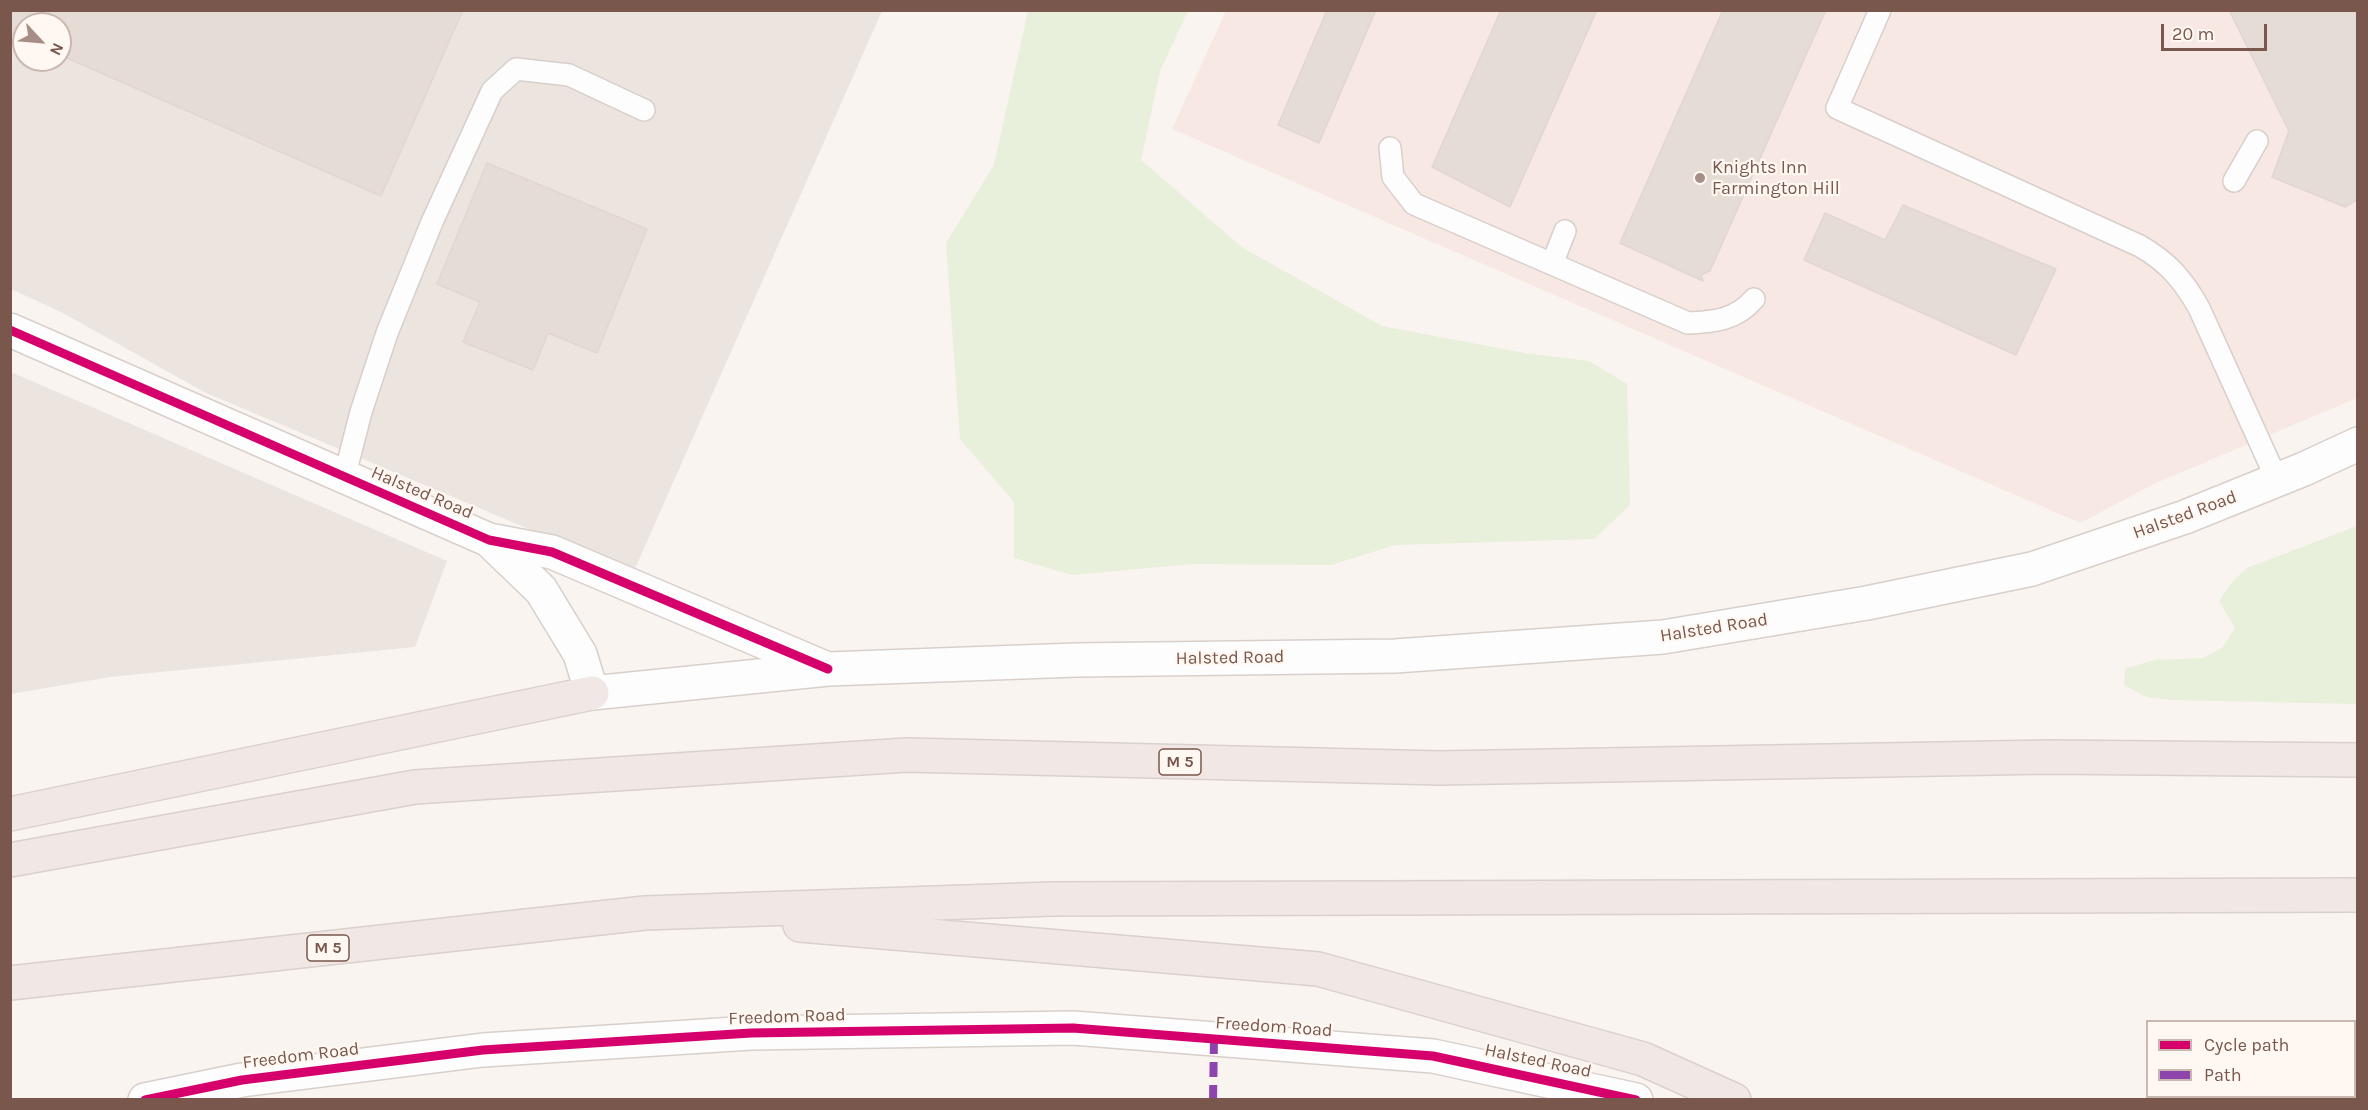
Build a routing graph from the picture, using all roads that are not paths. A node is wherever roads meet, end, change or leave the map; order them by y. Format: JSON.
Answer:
{"nodes":[{"id":1,"x":1880,"y":10,"type":"edge"},
{"id":2,"x":644,"y":110,"type":"dead end"},
{"id":3,"x":2257,"y":141,"type":"dead end"},
{"id":4,"x":1390,"y":148,"type":"dead end"},
{"id":5,"x":2234,"y":181,"type":"dead end"},
{"id":6,"x":1565,"y":231,"type":"dead end"},
{"id":7,"x":1552,"y":264,"type":"junction"},
{"id":8,"x":1754,"y":298,"type":"dead end"},
{"id":9,"x":10,"y":330,"type":"edge"},
{"id":10,"x":2358,"y":444,"type":"edge"},
{"id":11,"x":344,"y":478,"type":"junction"},
{"id":12,"x":2277,"y":480,"type":"junction"},
{"id":13,"x":489,"y":540,"type":"junction"},
{"id":14,"x":828,"y":669,"type":"junction"},
{"id":15,"x":592,"y":693,"type":"junction"},
{"id":16,"x":2358,"y":760,"type":"edge"},
{"id":17,"x":10,"y":814,"type":"edge"},
{"id":18,"x":10,"y":860,"type":"edge"},
{"id":19,"x":2358,"y":895,"type":"edge"},
{"id":20,"x":645,"y":913,"type":"junction"},
{"id":21,"x":10,"y":983,"type":"edge"},
{"id":22,"x":1433,"y":1056,"type":"joint"},
{"id":23,"x":145,"y":1100,"type":"edge"},
{"id":24,"x":1636,"y":1100,"type":"edge"},
{"id":25,"x":1734,"y":1100,"type":"edge"}],
"edges":[{"from":1,"to":12,"type":"lane"},
{"from":2,"to":11,"type":"lane"},
{"from":3,"to":5,"type":"lane"},
{"from":4,"to":7,"type":"lane"},
{"from":6,"to":7,"type":"lane"},
{"from":7,"to":8,"type":"lane"},
{"from":9,"to":11,"type":"street","name":"Halsted Road"},
{"from":10,"to":12,"type":"street","name":"Halsted Road"},
{"from":11,"to":13,"type":"street","name":"Halsted Road"},
{"from":12,"to":14,"type":"street","name":"Halsted Road"},
{"from":13,"to":14,"type":"street","name":"Halsted Road"},
{"from":13,"to":15,"type":"street","name":"Halsted Road"},
{"from":14,"to":15,"type":"street","name":"Halsted Road"},
{"from":15,"to":17,"type":"highway"},
{"from":16,"to":18,"type":"highway","number":"M 5"},
{"from":19,"to":20,"type":"highway","number":"M 5"},
{"from":20,"to":21,"type":"highway","number":"M 5"},
{"from":20,"to":25,"type":"highway"},
{"from":22,"to":23,"type":"street","name":"Freedom Road"},
{"from":22,"to":24,"type":"street","name":"Halsted Road"}]}
